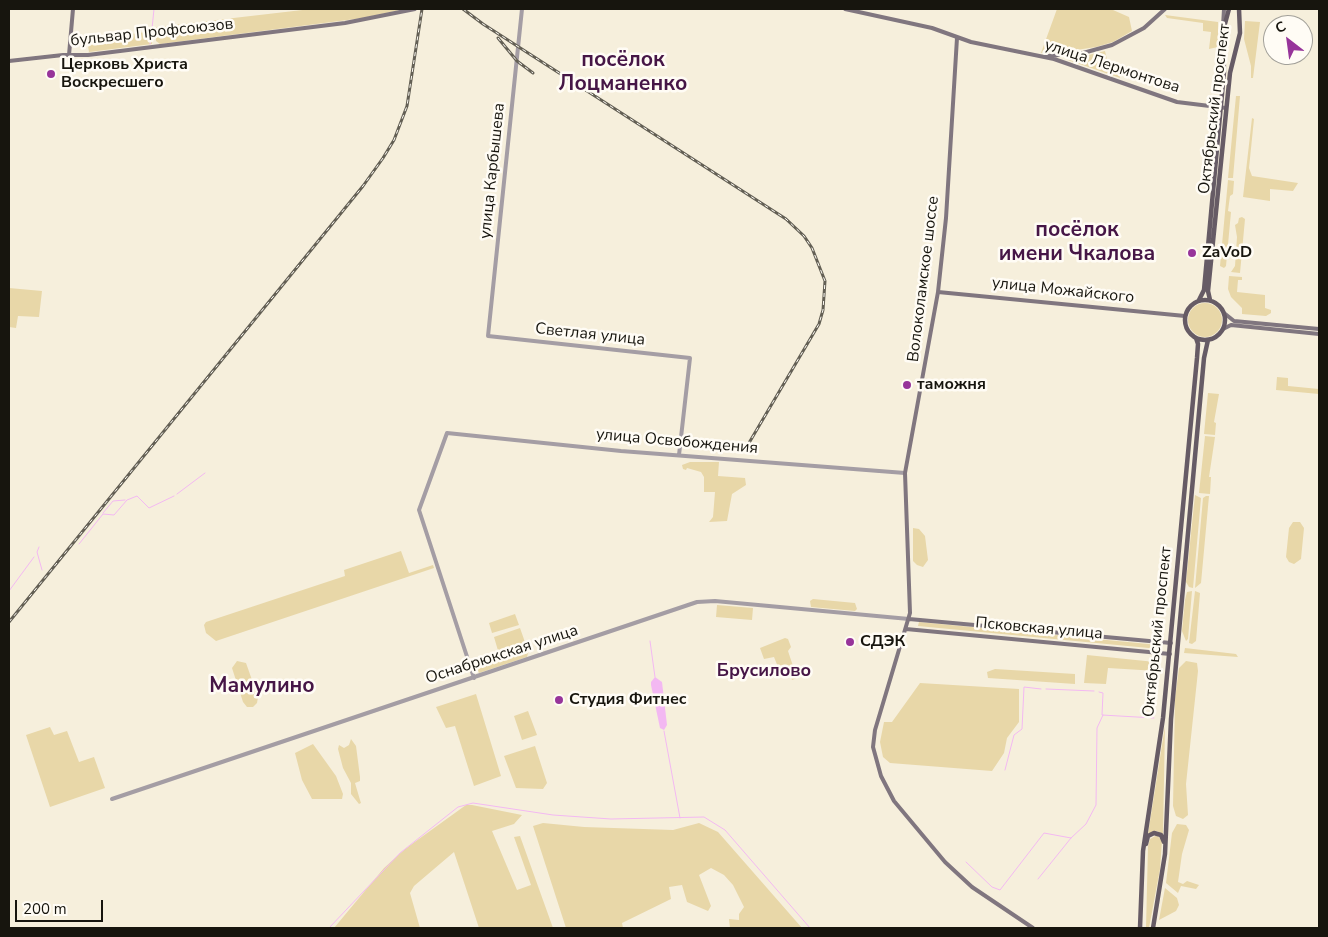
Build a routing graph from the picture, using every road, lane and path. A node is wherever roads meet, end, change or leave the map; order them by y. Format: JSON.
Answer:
{"nodes":[{"id":1,"x":73,"y":9,"type":"edge"},
{"id":2,"x":416,"y":9,"type":"edge"},
{"id":3,"x":522,"y":9,"type":"edge"},
{"id":4,"x":845,"y":9,"type":"edge"},
{"id":5,"x":1165,"y":9,"type":"edge"},
{"id":6,"x":1224,"y":9,"type":"edge"},
{"id":7,"x":1229,"y":9,"type":"edge"},
{"id":8,"x":1240,"y":9,"type":"edge"},
{"id":9,"x":1223,"y":31,"type":"junction"},
{"id":10,"x":957,"y":38,"type":"junction"},
{"id":11,"x":1033,"y":54,"type":"junction"},
{"id":12,"x":69,"y":55,"type":"junction"},
{"id":13,"x":9,"y":61,"type":"edge"},
{"id":14,"x":1224,"y":108,"type":"junction"},
{"id":15,"x":938,"y":292,"type":"junction"},
{"id":16,"x":1199,"y":300,"type":"junction"},
{"id":17,"x":1210,"y":300,"type":"junction"},
{"id":18,"x":1224,"y":313,"type":"junction"},
{"id":19,"x":1185,"y":316,"type":"junction"},
{"id":20,"x":1223,"y":329,"type":"junction"},
{"id":21,"x":1319,"y":329,"type":"edge"},
{"id":22,"x":1319,"y":334,"type":"edge"},
{"id":23,"x":488,"y":336,"type":"joint"},
{"id":24,"x":1196,"y":338,"type":"junction"},
{"id":25,"x":1208,"y":340,"type":"junction"},
{"id":26,"x":679,"y":455,"type":"junction"},
{"id":27,"x":905,"y":473,"type":"junction"},
{"id":28,"x":909,"y":619,"type":"junction"},
{"id":29,"x":906,"y":629,"type":"junction"},
{"id":30,"x":1171,"y":643,"type":"junction"},
{"id":31,"x":1170,"y":654,"type":"junction"},
{"id":32,"x":474,"y":678,"type":"junction"},
{"id":33,"x":112,"y":799,"type":"dead end"},
{"id":34,"x":1165,"y":854,"type":"junction"},
{"id":35,"x":1143,"y":860,"type":"junction"},
{"id":36,"x":1033,"y":928,"type":"edge"},
{"id":37,"x":1140,"y":928,"type":"edge"},
{"id":38,"x":1153,"y":928,"type":"edge"}],
"edges":[{"from":1,"to":12,"type":"main road"},
{"from":2,"to":12,"type":"main road","name":"бульвар Профсоюзов"},
{"from":3,"to":23,"type":"street","name":"улица Карбышева"},
{"from":4,"to":10,"type":"main road","name":"улица Лермонтова"},
{"from":5,"to":11,"type":"main road"},
{"from":6,"to":9,"type":"main road"},
{"from":7,"to":9,"type":"main road","name":"Октябрьский проспект"},
{"from":8,"to":14,"type":"main road","name":"Октябрьский проспект"},
{"from":9,"to":14,"type":"main road","name":"Октябрьский проспект"},
{"from":10,"to":11,"type":"main road","name":"улица Лермонтова"},
{"from":10,"to":15,"type":"main road","name":"Волоколамское шоссе"},
{"from":11,"to":14,"type":"main road","name":"улица Лермонтова"},
{"from":12,"to":13,"type":"main road","name":"бульвар Профсоюзов"},
{"from":14,"to":16,"type":"main road","name":"Октябрьский проспект"},
{"from":14,"to":17,"type":"main road","name":"Октябрьский проспект"},
{"from":15,"to":19,"type":"main road","name":"улица Можайского"},
{"from":15,"to":27,"type":"main road","name":"Волоколамское шоссе"},
{"from":16,"to":17,"type":"main road"},
{"from":16,"to":19,"type":"main road"},
{"from":17,"to":18,"type":"main road"},
{"from":18,"to":20,"type":"main road"},
{"from":18,"to":21,"type":"main road"},
{"from":19,"to":24,"type":"main road"},
{"from":20,"to":22,"type":"main road"},
{"from":20,"to":25,"type":"main road"},
{"from":23,"to":26,"type":"street","name":"Светлая улица"},
{"from":24,"to":25,"type":"main road"},
{"from":24,"to":30,"type":"main road","name":"Октябрьский проспект"},
{"from":25,"to":34,"type":"main road","name":"Октябрьский проспект"},
{"from":26,"to":27,"type":"street","name":"улица Освобождения"},
{"from":26,"to":32,"type":"street","name":"улица Освобождения"},
{"from":27,"to":28,"type":"main road","name":"Волоколамское шоссе"},
{"from":28,"to":29,"type":"main road","name":"Волоколамское шоссе"},
{"from":28,"to":30,"type":"main road","name":"Псковская улица"},
{"from":28,"to":32,"type":"street","name":"Оснабрюкская улица"},
{"from":29,"to":31,"type":"main road","name":"Псковская улица"},
{"from":29,"to":36,"type":"main road","name":"Волоколамское шоссе"},
{"from":30,"to":31,"type":"main road","name":"Октябрьский проспект"},
{"from":31,"to":35,"type":"main road","name":"Октябрьский проспект"},
{"from":32,"to":33,"type":"street","name":"Оснабрюкская улица"},
{"from":34,"to":35,"type":"main road"},
{"from":34,"to":38,"type":"main road","name":"Октябрьский проспект"},
{"from":35,"to":37,"type":"main road","name":"Октябрьский проспект"}]}
